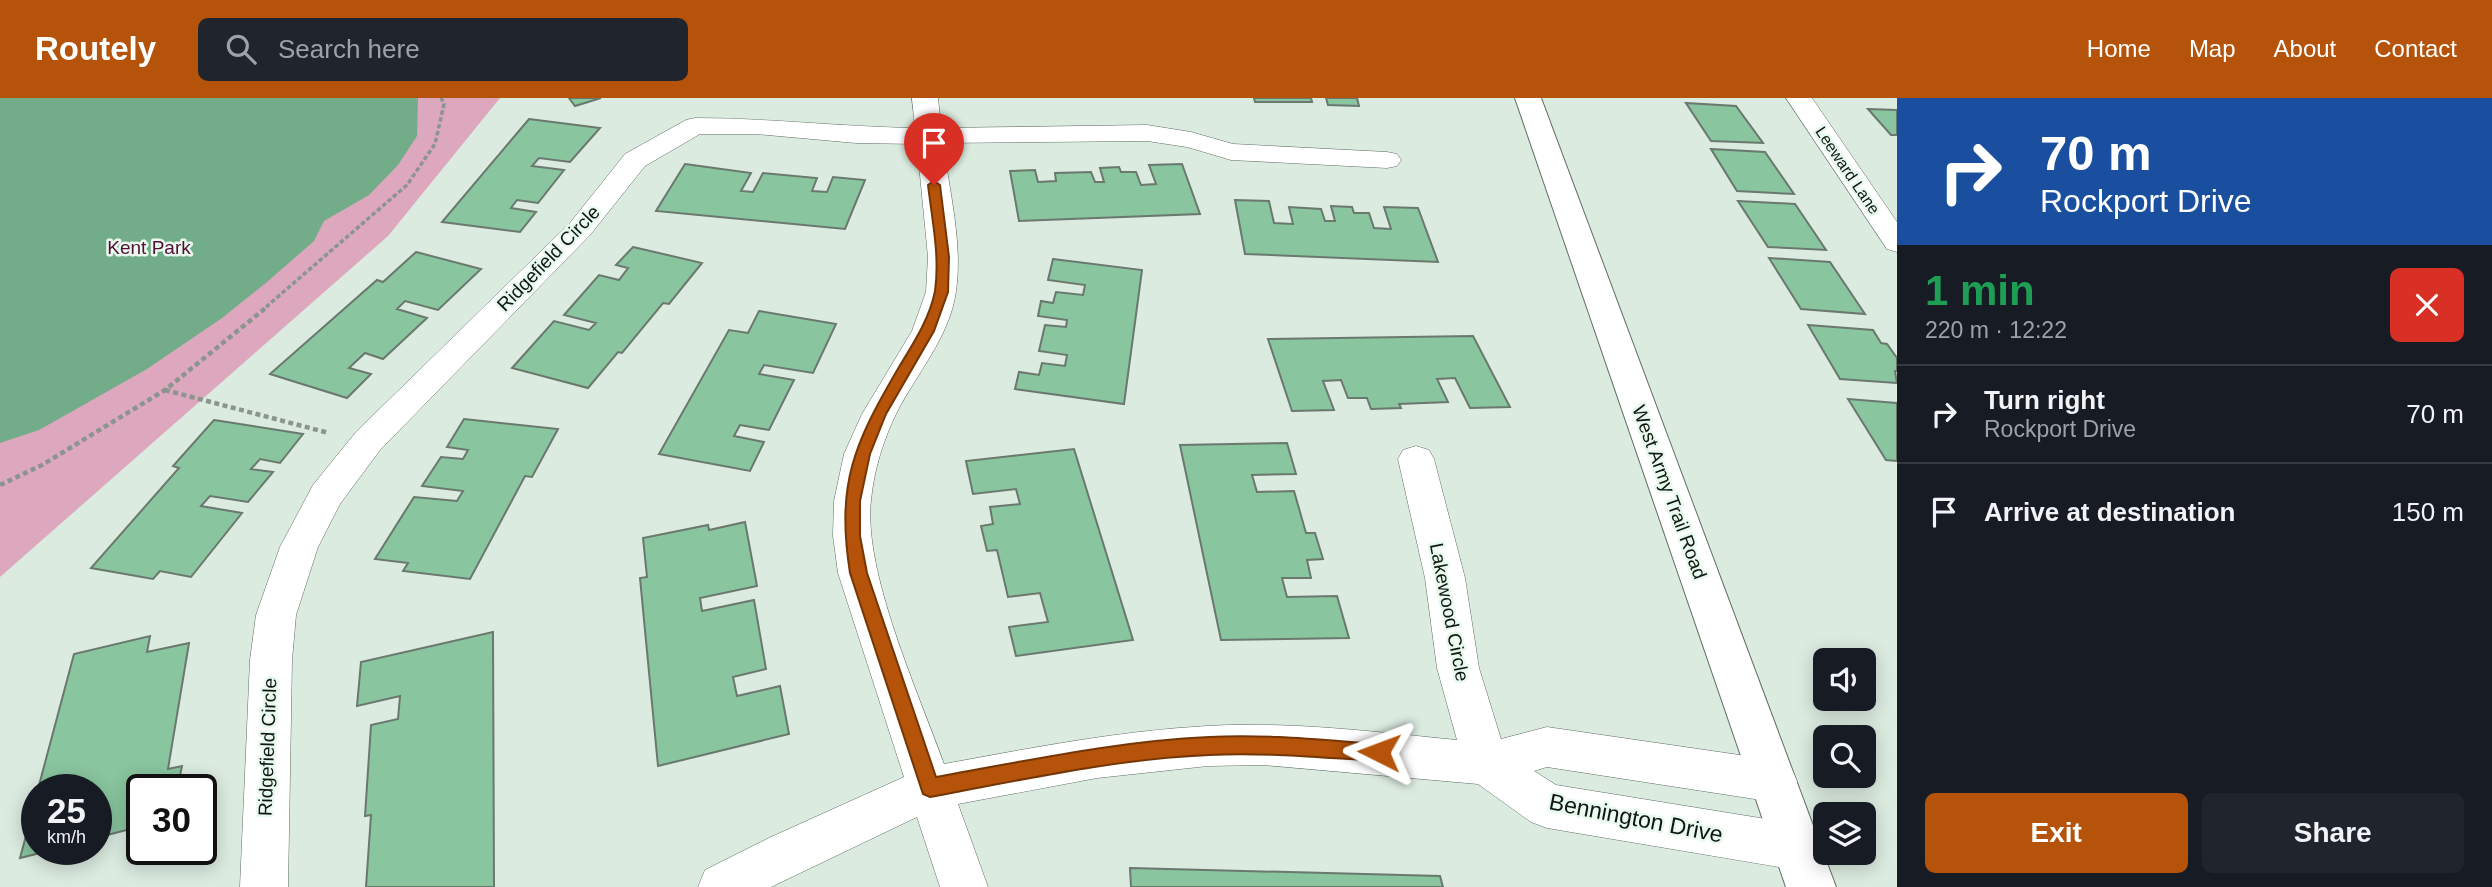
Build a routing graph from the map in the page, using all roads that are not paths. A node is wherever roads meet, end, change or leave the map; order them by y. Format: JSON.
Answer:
{"nodes":[{"id":1,"x":925,"y":98,"type":"edge"},
{"id":2,"x":1528,"y":98,"type":"edge"},
{"id":3,"x":1799,"y":98,"type":"edge"},
{"id":4,"x":928,"y":136,"type":"junction"},
{"id":5,"x":1387,"y":160,"type":"dead end"},
{"id":6,"x":1897,"y":243,"type":"edge"},
{"id":7,"x":1416,"y":459,"type":"dead end"},
{"id":8,"x":1486,"y":764,"type":"junction"},
{"id":9,"x":1774,"y":781,"type":"junction"},
{"id":10,"x":930,"y":788,"type":"junction"},
{"id":11,"x":1804,"y":867,"type":"edge"},
{"id":12,"x":264,"y":887,"type":"edge"},
{"id":13,"x":722,"y":887,"type":"edge"},
{"id":14,"x":964,"y":887,"type":"edge"}],
"edges":[{"from":1,"to":4,"type":"street"},
{"from":2,"to":9,"type":"main road","name":"West Army Trail Road"},
{"from":3,"to":6,"type":"street","name":"Leeward Lane"},
{"from":4,"to":5,"type":"street","name":"Ridgefield Circle"},
{"from":4,"to":10,"type":"street"},
{"from":4,"to":12,"type":"street","name":"Ridgefield Circle"},
{"from":7,"to":8,"type":"street","name":"Lakewood Circle"},
{"from":8,"to":9,"type":"street","name":"Bennington Drive"},
{"from":8,"to":10,"type":"street","name":"Bennington Drive"},
{"from":8,"to":11,"type":"street","name":"Bennington Drive"},
{"from":9,"to":11,"type":"main road","name":"West Army Trail Road"},
{"from":10,"to":13,"type":"street","name":"Bennington Drive"},
{"from":10,"to":14,"type":"street"}]}
